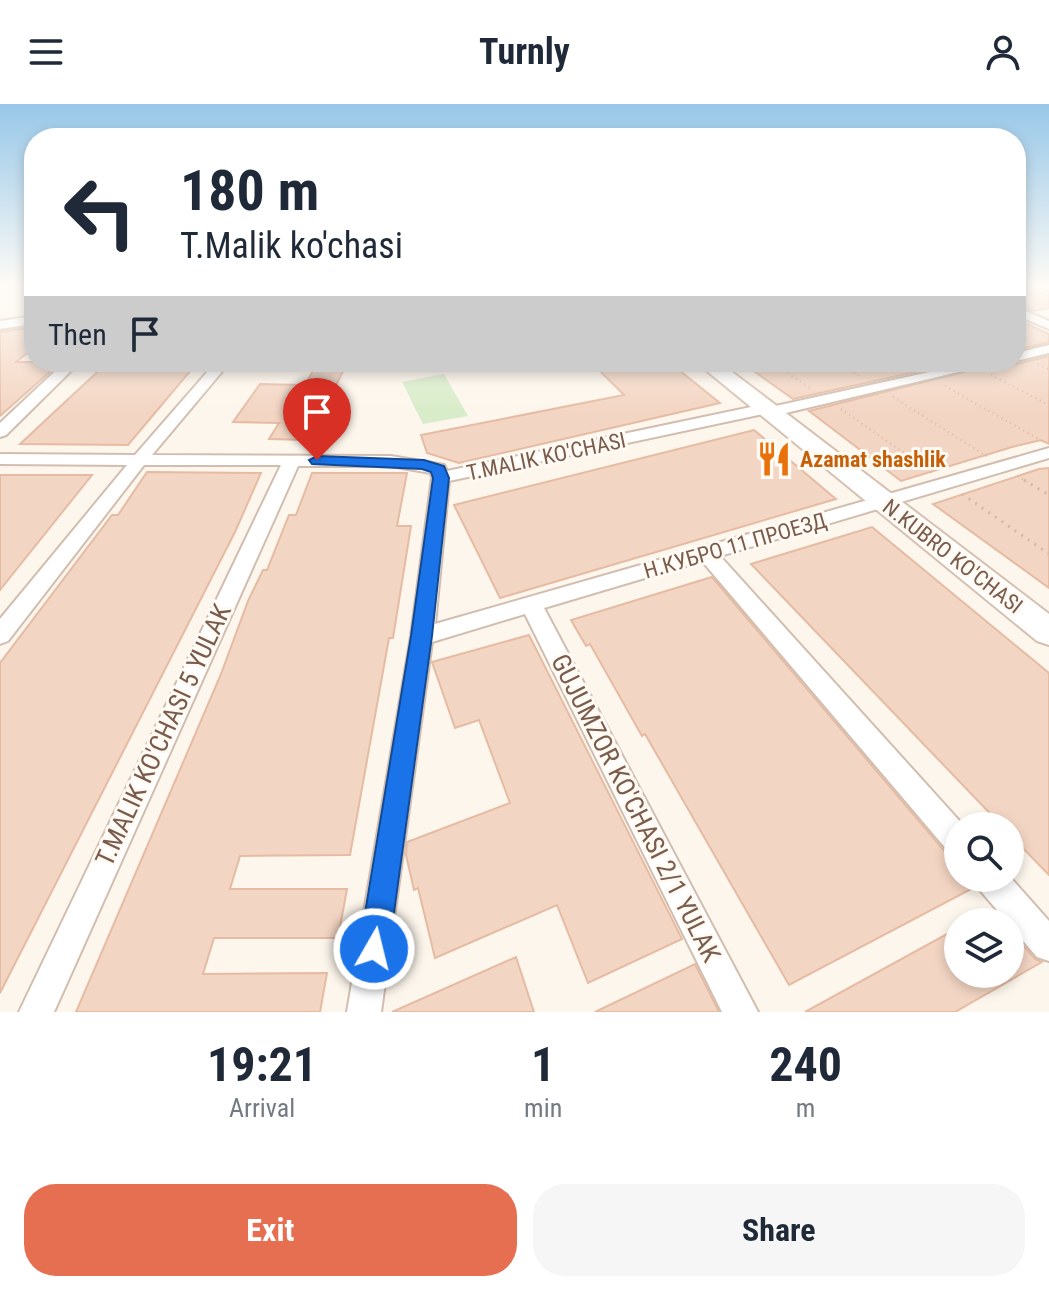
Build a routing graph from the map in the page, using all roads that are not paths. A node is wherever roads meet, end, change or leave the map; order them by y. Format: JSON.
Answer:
{"nodes":[{"id":1,"x":1049,"y":349,"type":"edge"},
{"id":2,"x":1026,"y":355,"type":"edge"},
{"id":3,"x":63,"y":372,"type":"edge"},
{"id":4,"x":214,"y":372,"type":"edge"},
{"id":5,"x":719,"y":372,"type":"edge"},
{"id":6,"x":950,"y":372,"type":"edge"},
{"id":7,"x":767,"y":410,"type":"junction"},
{"id":8,"x":0,"y":432,"type":"edge"},
{"id":9,"x":1049,"y":453,"type":"edge"},
{"id":10,"x":0,"y":459,"type":"edge"},
{"id":11,"x":140,"y":459,"type":"junction"},
{"id":12,"x":292,"y":460,"type":"junction"},
{"id":13,"x":441,"y":478,"type":"junction"},
{"id":14,"x":883,"y":501,"type":"junction"},
{"id":15,"x":706,"y":553,"type":"junction"},
{"id":16,"x":531,"y":604,"type":"junction"},
{"id":17,"x":1046,"y":627,"type":"edge"},
{"id":18,"x":0,"y":635,"type":"edge"},
{"id":19,"x":422,"y":636,"type":"junction"},
{"id":20,"x":944,"y":825,"type":"edge"},
{"id":21,"x":1002,"y":892,"type":"edge"},
{"id":22,"x":1049,"y":945,"type":"edge"},
{"id":23,"x":36,"y":1012,"type":"edge"},
{"id":24,"x":364,"y":1012,"type":"edge"},
{"id":25,"x":741,"y":1012,"type":"edge"}],
"edges":[{"from":1,"to":2,"type":"street"},
{"from":3,"to":8,"type":"street"},
{"from":4,"to":11,"type":"street"},
{"from":5,"to":7,"type":"street","name":"N.KUBRO KO'CHASI"},
{"from":6,"to":7,"type":"street","name":"T.MALIK KO'CHASI"},
{"from":7,"to":13,"type":"street","name":"T.MALIK KO'CHASI"},
{"from":7,"to":14,"type":"street","name":"N.KUBRO KO'CHASI"},
{"from":9,"to":14,"type":"street","name":"Н.КУБРО 11 ПРОЕЗД"},
{"from":10,"to":11,"type":"street","name":"T.MALIK KO'CHASI"},
{"from":11,"to":12,"type":"street","name":"T.MALIK KO'CHASI"},
{"from":11,"to":18,"type":"street"},
{"from":12,"to":13,"type":"street","name":"T.MALIK KO'CHASI"},
{"from":12,"to":23,"type":"street","name":"T.MALIK KO'CHASI 5 YULAK"},
{"from":13,"to":19,"type":"street"},
{"from":14,"to":15,"type":"street","name":"Н.КУБРО 11 ПРОЕЗД"},
{"from":14,"to":17,"type":"street","name":"N.KUBRO KO'CHASI"},
{"from":15,"to":16,"type":"street","name":"Н.КУБРО 11 ПРОЕЗД"},
{"from":15,"to":20,"type":"street"},
{"from":16,"to":19,"type":"street","name":"Н.КУБРО 11 ПРОЕЗД"},
{"from":16,"to":25,"type":"street","name":"GUJUMZOR KO'CHASI 2/1 YULAK"},
{"from":19,"to":24,"type":"street"},
{"from":21,"to":22,"type":"street"}]}
